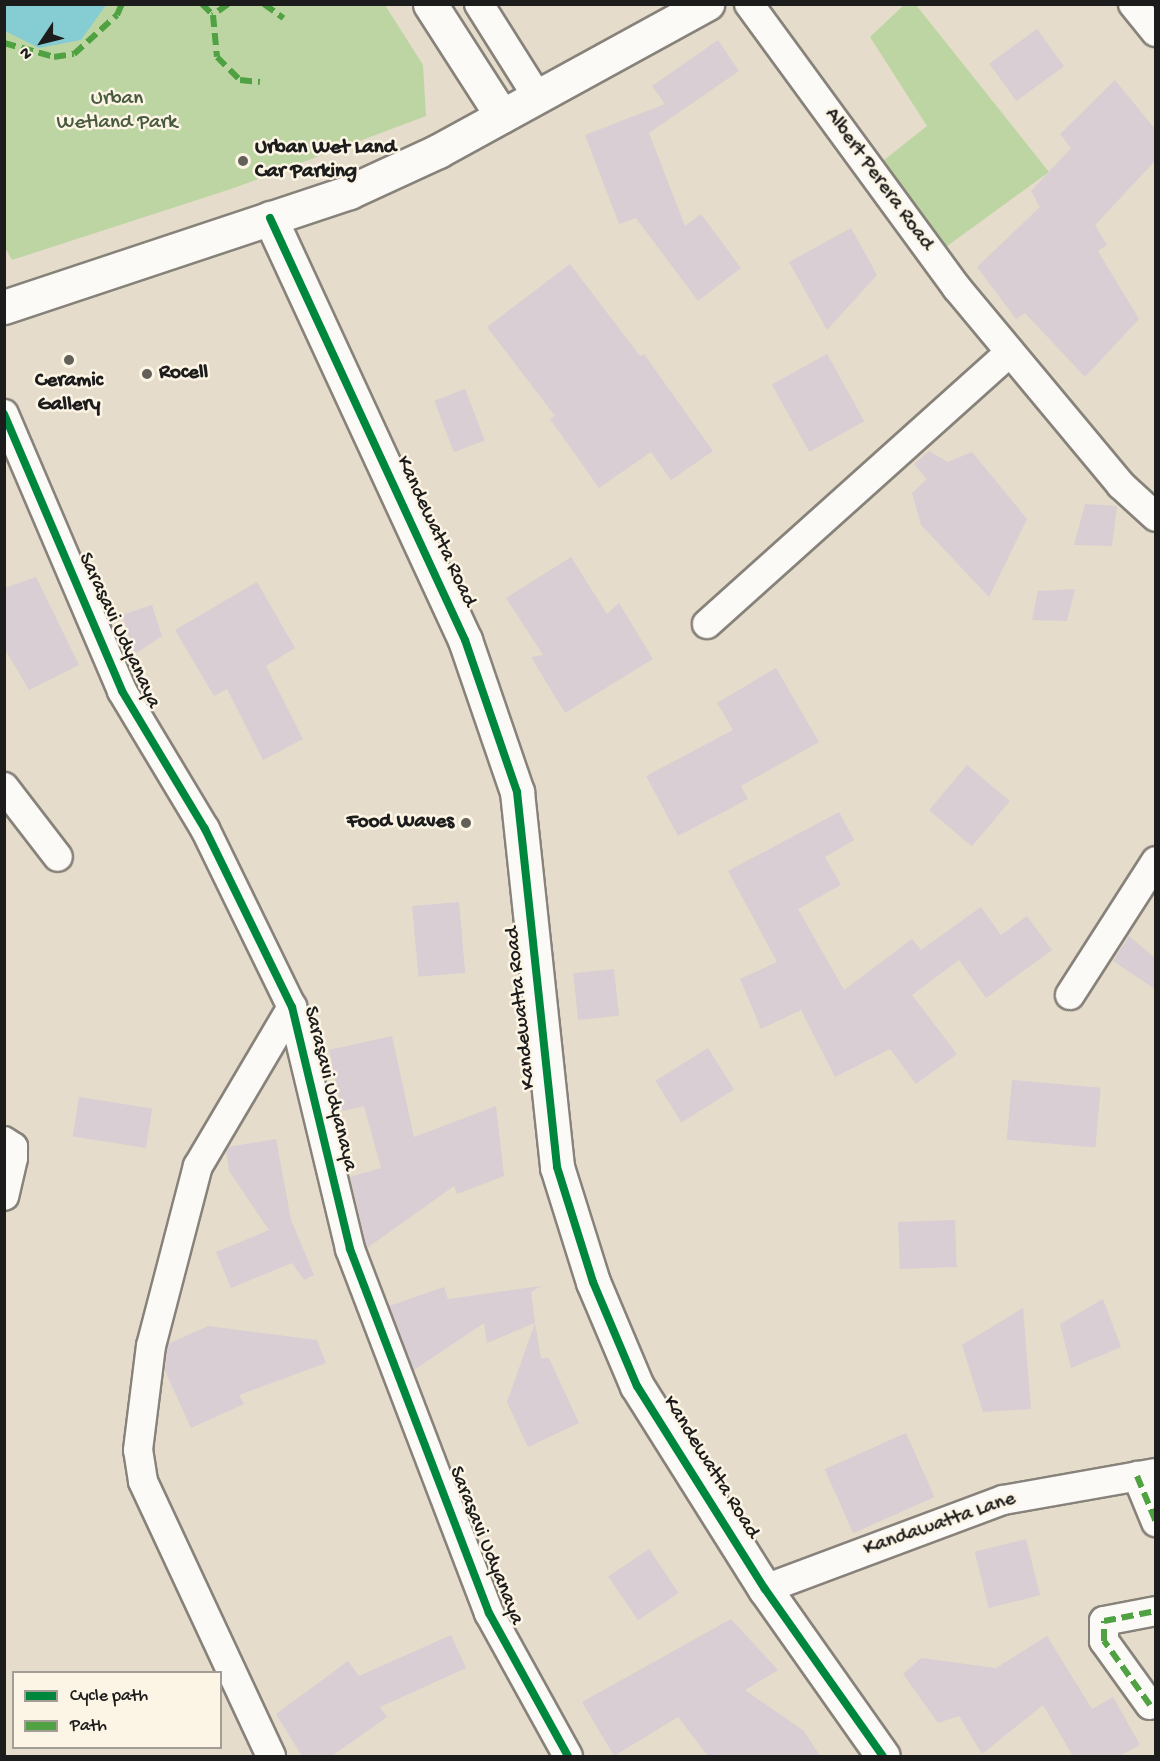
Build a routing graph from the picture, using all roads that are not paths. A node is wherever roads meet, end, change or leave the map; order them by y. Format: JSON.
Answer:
{"nodes":[{"id":1,"x":430,"y":4,"type":"edge"},
{"id":2,"x":479,"y":4,"type":"edge"},
{"id":3,"x":707,"y":4,"type":"edge"},
{"id":4,"x":749,"y":4,"type":"edge"},
{"id":5,"x":1133,"y":4,"type":"edge"},
{"id":6,"x":1155,"y":32,"type":"edge"},
{"id":7,"x":537,"y":96,"type":"junction"},
{"id":8,"x":502,"y":116,"type":"junction"},
{"id":9,"x":270,"y":218,"type":"junction"},
{"id":10,"x":4,"y":307,"type":"edge"},
{"id":11,"x":1010,"y":352,"type":"junction"},
{"id":12,"x":4,"y":414,"type":"edge"},
{"id":13,"x":1155,"y":518,"type":"edge"},
{"id":14,"x":707,"y":624,"type":"dead end"},
{"id":15,"x":4,"y":786,"type":"edge"},
{"id":16,"x":58,"y":857,"type":"dead end"},
{"id":17,"x":1155,"y":861,"type":"edge"},
{"id":18,"x":1070,"y":995,"type":"dead end"},
{"id":19,"x":292,"y":1007,"type":"junction"},
{"id":20,"x":4,"y":1141,"type":"edge"},
{"id":21,"x":4,"y":1196,"type":"edge"},
{"id":22,"x":1146,"y":1474,"type":"edge"},
{"id":23,"x":1155,"y":1522,"type":"edge"},
{"id":24,"x":765,"y":1589,"type":"junction"},
{"id":25,"x":1155,"y":1611,"type":"edge"},
{"id":26,"x":1150,"y":1705,"type":"dead end"},
{"id":27,"x":272,"y":1756,"type":"edge"},
{"id":28,"x":568,"y":1756,"type":"edge"},
{"id":29,"x":883,"y":1756,"type":"edge"}],
"edges":[{"from":1,"to":8,"type":"street"},
{"from":2,"to":7,"type":"street"},
{"from":3,"to":7,"type":"street"},
{"from":4,"to":11,"type":"street","name":"Albert Perera Road"},
{"from":5,"to":6,"type":"street"},
{"from":7,"to":8,"type":"street"},
{"from":8,"to":9,"type":"street"},
{"from":9,"to":10,"type":"street"},
{"from":9,"to":24,"type":"street","name":"Kandewatta Road"},
{"from":11,"to":13,"type":"street","name":"Albert Perera Road"},
{"from":11,"to":14,"type":"street"},
{"from":12,"to":19,"type":"street","name":"Sarasavi Udyanaya"},
{"from":15,"to":16,"type":"street"},
{"from":17,"to":18,"type":"street"},
{"from":19,"to":27,"type":"street"},
{"from":19,"to":28,"type":"street","name":"Sarasavi Udyanaya"},
{"from":20,"to":21,"type":"street"},
{"from":22,"to":23,"type":"street"},
{"from":22,"to":24,"type":"street","name":"Kandawatta Lane"},
{"from":24,"to":29,"type":"street","name":"Kandewatta Road"},
{"from":25,"to":26,"type":"street"}]}
